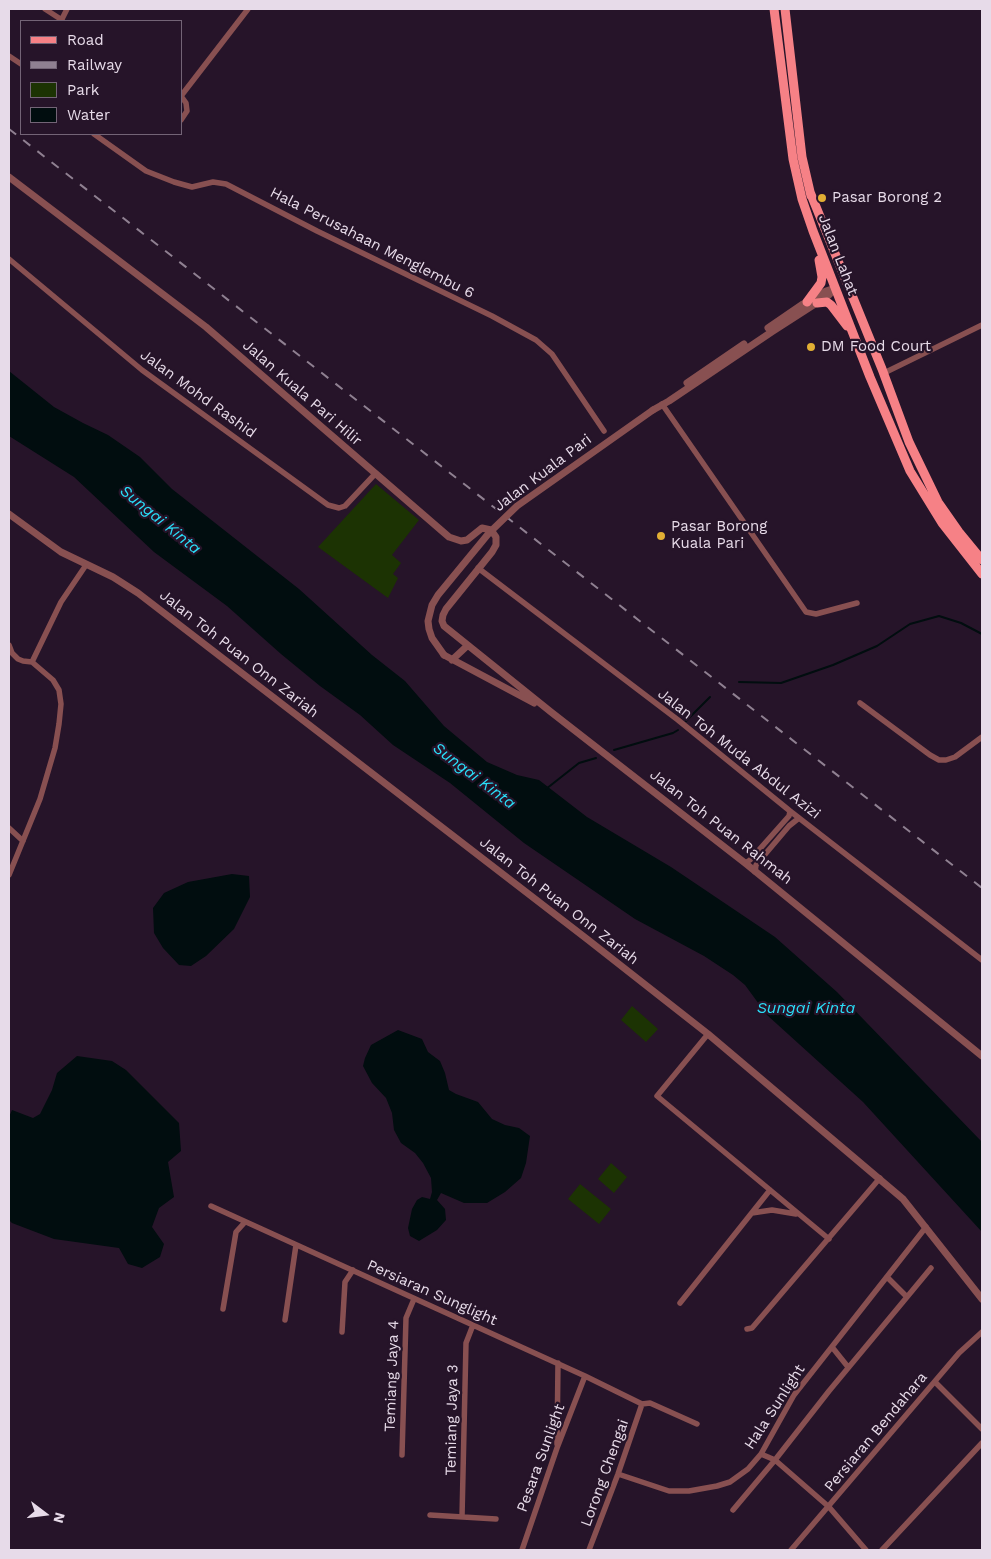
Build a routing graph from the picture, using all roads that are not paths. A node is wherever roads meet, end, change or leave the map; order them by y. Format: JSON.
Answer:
{"nodes":[{"id":1,"x":45,"y":9,"type":"edge"},
{"id":2,"x":67,"y":9,"type":"edge"},
{"id":3,"x":248,"y":9,"type":"edge"},
{"id":4,"x":774,"y":9,"type":"edge"},
{"id":5,"x":785,"y":9,"type":"edge"},
{"id":6,"x":62,"y":20,"type":"edge"},
{"id":7,"x":9,"y":56,"type":"edge"},
{"id":8,"x":20,"y":63,"type":"edge"},
{"id":9,"x":182,"y":95,"type":"edge"},
{"id":10,"x":182,"y":97,"type":"edge"},
{"id":11,"x":182,"y":118,"type":"edge"},
{"id":12,"x":95,"y":135,"type":"edge"},
{"id":13,"x":9,"y":177,"type":"edge"},
{"id":14,"x":810,"y":192,"type":"junction"},
{"id":15,"x":802,"y":199,"type":"junction"},
{"id":16,"x":9,"y":259,"type":"edge"},
{"id":17,"x":835,"y":288,"type":"junction"},
{"id":18,"x":812,"y":303,"type":"junction"},
{"id":19,"x":982,"y":325,"type":"edge"},
{"id":20,"x":854,"y":333,"type":"junction"},
{"id":21,"x":884,"y":373,"type":"junction"},
{"id":22,"x":662,"y":404,"type":"junction"},
{"id":23,"x":604,"y":431,"type":"dead end"},
{"id":24,"x":375,"y":474,"type":"junction"},
{"id":25,"x":9,"y":514,"type":"edge"},
{"id":26,"x":982,"y":560,"type":"edge"},
{"id":27,"x":86,"y":565,"type":"junction"},
{"id":28,"x":478,"y":568,"type":"junction"},
{"id":29,"x":982,"y":574,"type":"edge"},
{"id":30,"x":857,"y":603,"type":"dead end"},
{"id":31,"x":442,"y":621,"type":"joint"},
{"id":32,"x":9,"y":645,"type":"edge"},
{"id":33,"x":467,"y":646,"type":"junction"},
{"id":34,"x":11,"y":656,"type":"edge"},
{"id":35,"x":452,"y":660,"type":"junction"},
{"id":36,"x":32,"y":662,"type":"junction"},
{"id":37,"x":860,"y":703,"type":"dead end"},
{"id":38,"x":551,"y":712,"type":"junction"},
{"id":39,"x":982,"y":737,"type":"edge"},
{"id":40,"x":790,"y":811,"type":"junction"},
{"id":41,"x":798,"y":818,"type":"junction"},
{"id":42,"x":786,"y":824,"type":"junction"},
{"id":43,"x":9,"y":828,"type":"edge"},
{"id":44,"x":23,"y":841,"type":"junction"},
{"id":45,"x":745,"y":863,"type":"junction"},
{"id":46,"x":756,"y":872,"type":"junction"},
{"id":47,"x":9,"y":875,"type":"edge"},
{"id":48,"x":982,"y":960,"type":"edge"},
{"id":49,"x":708,"y":1034,"type":"junction"},
{"id":50,"x":982,"y":1056,"type":"edge"},
{"id":51,"x":880,"y":1178,"type":"junction"},
{"id":52,"x":770,"y":1190,"type":"junction"},
{"id":53,"x":211,"y":1206,"type":"dead end"},
{"id":54,"x":752,"y":1213,"type":"junction"},
{"id":55,"x":801,"y":1216,"type":"junction"},
{"id":56,"x":245,"y":1222,"type":"junction"},
{"id":57,"x":926,"y":1227,"type":"junction"},
{"id":58,"x":829,"y":1239,"type":"junction"},
{"id":59,"x":296,"y":1245,"type":"junction"},
{"id":60,"x":931,"y":1268,"type":"dead end"},
{"id":61,"x":353,"y":1270,"type":"junction"},
{"id":62,"x":887,"y":1277,"type":"junction"},
{"id":63,"x":907,"y":1297,"type":"junction"},
{"id":64,"x":982,"y":1298,"type":"edge"},
{"id":65,"x":414,"y":1299,"type":"junction"},
{"id":66,"x":680,"y":1303,"type":"dead end"},
{"id":67,"x":223,"y":1309,"type":"dead end"},
{"id":68,"x":285,"y":1320,"type":"dead end"},
{"id":69,"x":472,"y":1325,"type":"junction"},
{"id":70,"x":746,"y":1329,"type":"dead end"},
{"id":71,"x":342,"y":1332,"type":"dead end"},
{"id":72,"x":982,"y":1332,"type":"edge"},
{"id":73,"x":832,"y":1347,"type":"junction"},
{"id":74,"x":558,"y":1363,"type":"junction"},
{"id":75,"x":848,"y":1367,"type":"junction"},
{"id":76,"x":585,"y":1376,"type":"junction"},
{"id":77,"x":936,"y":1382,"type":"junction"},
{"id":78,"x":642,"y":1404,"type":"junction"},
{"id":79,"x":697,"y":1424,"type":"dead end"},
{"id":80,"x":982,"y":1430,"type":"edge"},
{"id":81,"x":982,"y":1443,"type":"edge"},
{"id":82,"x":557,"y":1448,"type":"junction"},
{"id":83,"x":761,"y":1454,"type":"junction"},
{"id":84,"x":402,"y":1455,"type":"dead end"},
{"id":85,"x":775,"y":1460,"type":"junction"},
{"id":86,"x":618,"y":1474,"type":"junction"},
{"id":87,"x":828,"y":1507,"type":"junction"},
{"id":88,"x":733,"y":1510,"type":"dead end"},
{"id":89,"x":430,"y":1515,"type":"dead end"},
{"id":90,"x":462,"y":1517,"type":"junction"},
{"id":91,"x":496,"y":1519,"type":"dead end"},
{"id":92,"x":522,"y":1550,"type":"edge"},
{"id":93,"x":589,"y":1550,"type":"edge"},
{"id":94,"x":791,"y":1550,"type":"edge"},
{"id":95,"x":866,"y":1550,"type":"edge"},
{"id":96,"x":882,"y":1550,"type":"edge"}],
"edges":[{"from":1,"to":6,"type":"street"},
{"from":2,"to":6,"type":"street"},
{"from":3,"to":9,"type":"street"},
{"from":4,"to":15,"type":"main road","name":"Jalan Lahat"},
{"from":5,"to":14,"type":"main road"},
{"from":7,"to":8,"type":"street"},
{"from":10,"to":11,"type":"street"},
{"from":12,"to":23,"type":"street","name":"Hala Perusahaan Menglembu 6"},
{"from":13,"to":24,"type":"street","name":"Jalan Kuala Pari Hilir"},
{"from":14,"to":17,"type":"main road"},
{"from":14,"to":21,"type":"main road"},
{"from":15,"to":17,"type":"main road","name":"Jalan Lahat"},
{"from":15,"to":18,"type":"main road"},
{"from":16,"to":24,"type":"street","name":"Jalan Mohd Rashid"},
{"from":17,"to":18,"type":"street","name":"Jalan Kuala Pari"},
{"from":17,"to":20,"type":"main road","name":"Jalan Lahat"},
{"from":17,"to":21,"type":"main road"},
{"from":18,"to":20,"type":"main road"},
{"from":18,"to":22,"type":"street","name":"Jalan Kuala Pari"},
{"from":19,"to":21,"type":"street"},
{"from":20,"to":29,"type":"main road","name":"Jalan Lahat"},
{"from":21,"to":26,"type":"main road"},
{"from":22,"to":30,"type":"street"},
{"from":22,"to":35,"type":"street","name":"Jalan Kuala Pari","bridge":true},
{"from":24,"to":28,"type":"street","name":"Jalan Kuala Pari Hilir"},
{"from":25,"to":27,"type":"street","name":"Jalan Toh Puan Onn Zariah"},
{"from":27,"to":36,"type":"street"},
{"from":27,"to":49,"type":"street","name":"Jalan Toh Puan Onn Zariah"},
{"from":28,"to":31,"type":"street","name":"Jalan Kuala Pari Hilir"},
{"from":28,"to":40,"type":"street","name":"Jalan Toh Muda Abdul Azizi"},
{"from":31,"to":33,"type":"street","name":"Jalan Toh Puan Rahmah"},
{"from":32,"to":34,"type":"street"},
{"from":33,"to":35,"type":"street"},
{"from":33,"to":38,"type":"street","name":"Jalan Toh Puan Rahmah"},
{"from":34,"to":36,"type":"street"},
{"from":35,"to":38,"type":"street","name":"Jalan Kuala Pari"},
{"from":36,"to":44,"type":"street"},
{"from":37,"to":39,"type":"street"},
{"from":38,"to":45,"type":"street","name":"Jalan Toh Puan Rahmah"},
{"from":40,"to":41,"type":"street","name":"Jalan Toh Muda Abdul Azizi"},
{"from":40,"to":42,"type":"street"},
{"from":41,"to":42,"type":"street"},
{"from":41,"to":48,"type":"street","name":"Jalan Toh Muda Abdul Azizi"},
{"from":42,"to":45,"type":"street"},
{"from":42,"to":46,"type":"street"},
{"from":43,"to":44,"type":"street"},
{"from":44,"to":47,"type":"street"},
{"from":45,"to":46,"type":"street","name":"Jalan Toh Puan Rahmah"},
{"from":46,"to":50,"type":"street","name":"Jalan Toh Puan Rahmah"},
{"from":49,"to":51,"type":"street","name":"Jalan Toh Puan Onn Zariah"},
{"from":49,"to":52,"type":"street"},
{"from":51,"to":57,"type":"street","name":"Jalan Toh Puan Onn Zariah"},
{"from":51,"to":58,"type":"street"},
{"from":52,"to":54,"type":"street"},
{"from":52,"to":55,"type":"street"},
{"from":53,"to":56,"type":"street","name":"Persiaran Sunglight"},
{"from":54,"to":55,"type":"street"},
{"from":54,"to":66,"type":"street"},
{"from":55,"to":58,"type":"street"},
{"from":56,"to":59,"type":"street","name":"Persiaran Sunglight"},
{"from":56,"to":67,"type":"street"},
{"from":57,"to":62,"type":"street","name":"Hala Sunlight"},
{"from":57,"to":64,"type":"street","name":"Jalan Toh Puan Onn Zariah"},
{"from":58,"to":70,"type":"street"},
{"from":59,"to":61,"type":"street","name":"Persiaran Sunglight"},
{"from":59,"to":68,"type":"street"},
{"from":60,"to":63,"type":"street"},
{"from":61,"to":65,"type":"street","name":"Persiaran Sunglight"},
{"from":61,"to":71,"type":"street"},
{"from":62,"to":63,"type":"street"},
{"from":62,"to":73,"type":"street","name":"Hala Sunlight"},
{"from":63,"to":75,"type":"street"},
{"from":65,"to":69,"type":"street","name":"Persiaran Sunglight"},
{"from":65,"to":84,"type":"street","name":"Temiang Jaya 4"},
{"from":69,"to":74,"type":"street","name":"Persiaran Sunglight"},
{"from":69,"to":90,"type":"street","name":"Temiang Jaya 3"},
{"from":72,"to":77,"type":"street","name":"Persiaran Bendahara"},
{"from":73,"to":75,"type":"street"},
{"from":73,"to":83,"type":"street","name":"Hala Sunlight"},
{"from":74,"to":76,"type":"street","name":"Persiaran Sunglight"},
{"from":74,"to":82,"type":"street"},
{"from":75,"to":85,"type":"street"},
{"from":76,"to":78,"type":"street","name":"Persiaran Sunglight"},
{"from":76,"to":82,"type":"street","name":"Pesara Sunlight"},
{"from":77,"to":80,"type":"street"},
{"from":77,"to":87,"type":"street","name":"Persiaran Bendahara"},
{"from":78,"to":79,"type":"street","name":"Persiaran Sunglight"},
{"from":78,"to":86,"type":"street","name":"Lorong Chengai"},
{"from":81,"to":96,"type":"street"},
{"from":82,"to":92,"type":"street","name":"Pesara Sunlight"},
{"from":83,"to":85,"type":"street"},
{"from":83,"to":86,"type":"street","name":"Hala Sunlight"},
{"from":85,"to":87,"type":"street"},
{"from":85,"to":88,"type":"street"},
{"from":86,"to":93,"type":"street","name":"Lorong Chengai"},
{"from":87,"to":94,"type":"street","name":"Persiaran Bendahara"},
{"from":87,"to":95,"type":"street"},
{"from":89,"to":90,"type":"street"},
{"from":90,"to":91,"type":"street"}]}
